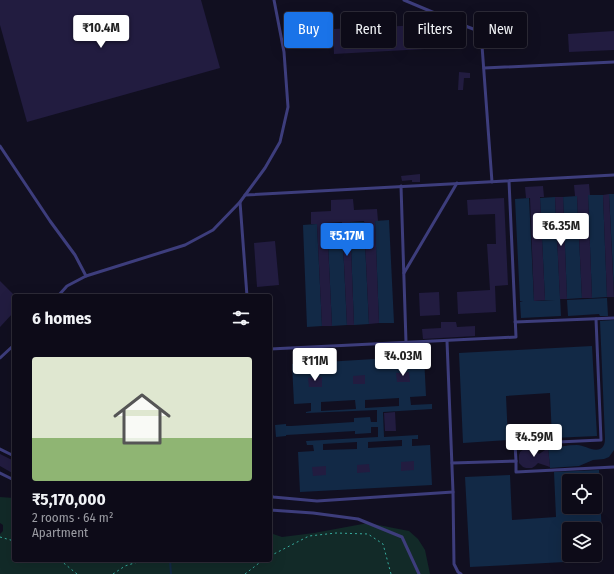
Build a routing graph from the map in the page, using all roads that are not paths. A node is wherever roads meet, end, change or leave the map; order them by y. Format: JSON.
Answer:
{"nodes":[{"id":1,"x":274,"y":0,"type":"edge"},
{"id":2,"x":404,"y":0,"type":"edge"},
{"id":3,"x":614,"y":62,"type":"edge"},
{"id":4,"x":484,"y":68,"type":"junction"},
{"id":5,"x":0,"y":146,"type":"edge"},
{"id":6,"x":614,"y":175,"type":"edge"},
{"id":7,"x":509,"y":180,"type":"junction"},
{"id":8,"x":492,"y":182,"type":"junction"},
{"id":9,"x":457,"y":183,"type":"junction"},
{"id":10,"x":401,"y":186,"type":"junction"},
{"id":11,"x":245,"y":195,"type":"junction"},
{"id":12,"x":240,"y":202,"type":"junction"},
{"id":13,"x":404,"y":274,"type":"junction"},
{"id":14,"x":86,"y":276,"type":"junction"},
{"id":15,"x":60,"y":294,"type":"edge"},
{"id":16,"x":247,"y":294,"type":"edge"},
{"id":17,"x":614,"y":318,"type":"edge"},
{"id":18,"x":596,"y":319,"type":"junction"},
{"id":19,"x":515,"y":322,"type":"junction"},
{"id":20,"x":447,"y":340,"type":"junction"},
{"id":21,"x":406,"y":342,"type":"junction"},
{"id":22,"x":12,"y":347,"type":"edge"},
{"id":23,"x":272,"y":349,"type":"edge"},
{"id":24,"x":0,"y":358,"type":"edge"},
{"id":25,"x":0,"y":449,"type":"edge"},
{"id":26,"x":12,"y":455,"type":"edge"},
{"id":27,"x":516,"y":460,"type":"junction"},
{"id":28,"x":452,"y":463,"type":"junction"},
{"id":29,"x":614,"y":467,"type":"edge"},
{"id":30,"x":0,"y":473,"type":"edge"},
{"id":31,"x":12,"y":479,"type":"edge"},
{"id":32,"x":453,"y":492,"type":"junction"},
{"id":33,"x":272,"y":496,"type":"edge"},
{"id":34,"x":272,"y":510,"type":"edge"},
{"id":35,"x":420,"y":574,"type":"edge"},
{"id":36,"x":461,"y":574,"type":"edge"}],
"edges":[{"from":1,"to":11,"type":"lane"},
{"from":2,"to":4,"type":"lane"},
{"from":3,"to":4,"type":"lane"},
{"from":4,"to":8,"type":"lane"},
{"from":5,"to":14,"type":"lane"},
{"from":6,"to":7,"type":"lane"},
{"from":7,"to":8,"type":"lane"},
{"from":7,"to":19,"type":"lane"},
{"from":8,"to":9,"type":"lane"},
{"from":9,"to":10,"type":"lane"},
{"from":9,"to":13,"type":"lane"},
{"from":10,"to":11,"type":"lane"},
{"from":10,"to":13,"type":"lane"},
{"from":11,"to":12,"type":"lane"},
{"from":12,"to":14,"type":"lane"},
{"from":12,"to":16,"type":"lane"},
{"from":13,"to":21,"type":"lane"},
{"from":14,"to":15,"type":"lane"},
{"from":17,"to":18,"type":"lane"},
{"from":18,"to":19,"type":"lane"},
{"from":18,"to":27,"type":"lane"},
{"from":19,"to":20,"type":"lane"},
{"from":20,"to":21,"type":"lane"},
{"from":20,"to":28,"type":"lane"},
{"from":21,"to":23,"type":"lane"},
{"from":22,"to":24,"type":"lane"},
{"from":25,"to":26,"type":"lane"},
{"from":27,"to":28,"type":"lane"},
{"from":27,"to":29,"type":"lane"},
{"from":28,"to":32,"type":"lane"},
{"from":30,"to":31,"type":"lane"},
{"from":32,"to":33,"type":"lane"},
{"from":32,"to":36,"type":"lane"},
{"from":34,"to":35,"type":"lane"}]}
